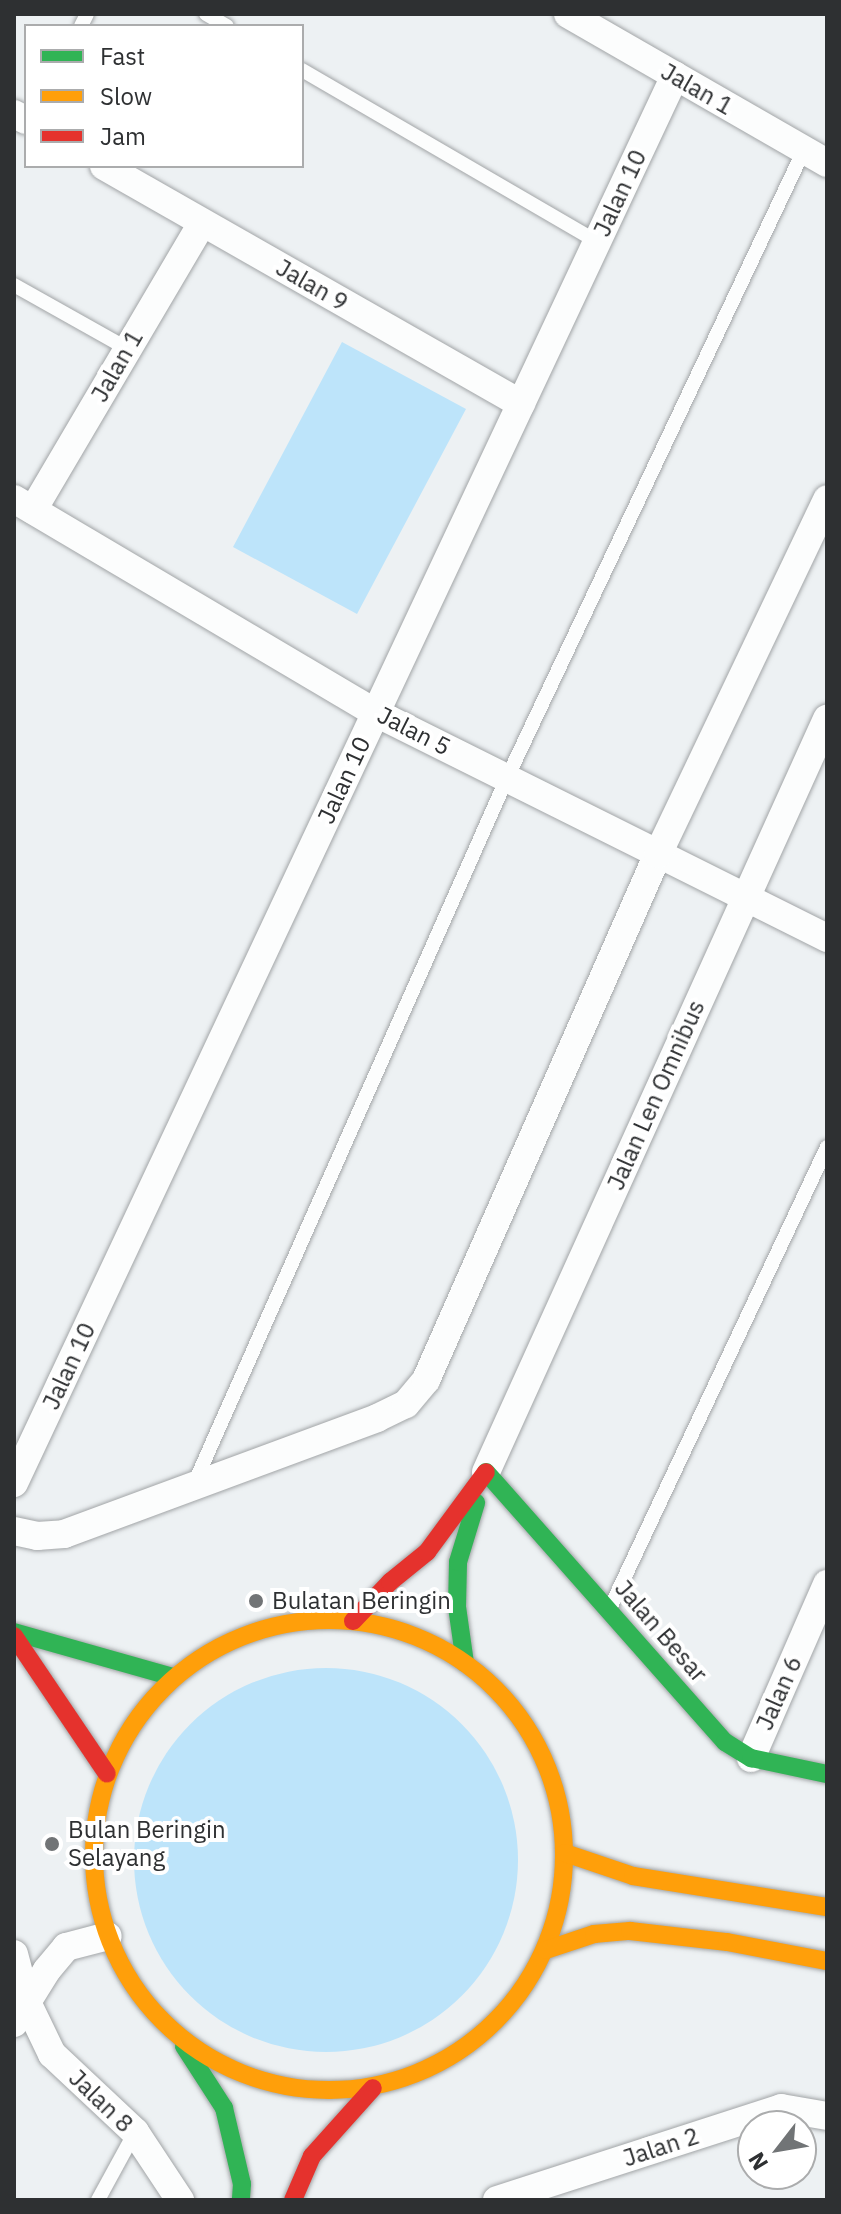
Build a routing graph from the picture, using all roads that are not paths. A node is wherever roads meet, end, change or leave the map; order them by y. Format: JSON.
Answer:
{"nodes":[{"id":1,"x":206,"y":14,"type":"edge"},
{"id":2,"x":568,"y":14,"type":"edge"},
{"id":3,"x":224,"y":24,"type":"edge"},
{"id":4,"x":304,"y":71,"type":"edge"},
{"id":5,"x":675,"y":76,"type":"junction"},
{"id":6,"x":816,"y":156,"type":"edge"},
{"id":7,"x":107,"y":168,"type":"edge"},
{"id":8,"x":202,"y":223,"type":"junction"},
{"id":9,"x":597,"y":242,"type":"junction"},
{"id":10,"x":14,"y":285,"type":"edge"},
{"id":11,"x":128,"y":349,"type":"junction"},
{"id":12,"x":521,"y":404,"type":"junction"},
{"id":13,"x":827,"y":499,"type":"edge"},
{"id":14,"x":24,"y":505,"type":"edge"},
{"id":15,"x":376,"y":713,"type":"junction"},
{"id":16,"x":827,"y":719,"type":"edge"},
{"id":17,"x":507,"y":778,"type":"junction"},
{"id":18,"x":658,"y":854,"type":"junction"},
{"id":19,"x":746,"y":897,"type":"junction"},
{"id":20,"x":827,"y":938,"type":"edge"},
{"id":21,"x":827,"y":1147,"type":"edge"},
{"id":22,"x":486,"y":1472,"type":"junction"},
{"id":23,"x":14,"y":1483,"type":"edge"},
{"id":24,"x":194,"y":1484,"type":"junction"},
{"id":25,"x":14,"y":1531,"type":"edge"},
{"id":26,"x":827,"y":1584,"type":"edge"},
{"id":27,"x":610,"y":1608,"type":"junction"},
{"id":28,"x":353,"y":1621,"type":"junction"},
{"id":29,"x":14,"y":1634,"type":"edge"},
{"id":30,"x":465,"y":1663,"type":"junction"},
{"id":31,"x":173,"y":1677,"type":"junction"},
{"id":32,"x":751,"y":1758,"type":"junction"},
{"id":33,"x":107,"y":1774,"type":"junction"},
{"id":34,"x":827,"y":1774,"type":"edge"},
{"id":35,"x":565,"y":1853,"type":"junction"},
{"id":36,"x":827,"y":1907,"type":"edge"},
{"id":37,"x":108,"y":1936,"type":"junction"},
{"id":38,"x":546,"y":1950,"type":"junction"},
{"id":39,"x":14,"y":1954,"type":"edge"},
{"id":40,"x":827,"y":1961,"type":"edge"},
{"id":41,"x":20,"y":2012,"type":"edge"},
{"id":42,"x":176,"y":2035,"type":"junction"},
{"id":43,"x":373,"y":2088,"type":"junction"},
{"id":44,"x":827,"y":2116,"type":"edge"},
{"id":45,"x":135,"y":2132,"type":"junction"},
{"id":46,"x":98,"y":2200,"type":"edge"},
{"id":47,"x":180,"y":2200,"type":"edge"},
{"id":48,"x":241,"y":2200,"type":"edge"},
{"id":49,"x":293,"y":2200,"type":"edge"},
{"id":50,"x":497,"y":2200,"type":"edge"}],
"edges":[{"from":1,"to":3,"type":"lane"},
{"from":2,"to":5,"type":"street","name":"Jalan 1"},
{"from":4,"to":9,"type":"lane"},
{"from":5,"to":6,"type":"street","name":"Jalan 1"},
{"from":5,"to":9,"type":"street","name":"Jalan 10"},
{"from":6,"to":17,"type":"lane"},
{"from":7,"to":8,"type":"street","name":"Jalan 9"},
{"from":8,"to":11,"type":"street","name":"Jalan 1"},
{"from":8,"to":12,"type":"street","name":"Jalan 9"},
{"from":9,"to":12,"type":"street","name":"Jalan 10"},
{"from":10,"to":11,"type":"lane"},
{"from":11,"to":14,"type":"street","name":"Jalan 1"},
{"from":12,"to":15,"type":"street","name":"Jalan 10"},
{"from":13,"to":18,"type":"street"},
{"from":14,"to":15,"type":"street","name":"Jalan 5"},
{"from":15,"to":17,"type":"street","name":"Jalan 5"},
{"from":15,"to":23,"type":"street","name":"Jalan 10"},
{"from":16,"to":19,"type":"street","name":"Jalan Len Omnibus"},
{"from":17,"to":18,"type":"street","name":"Jalan 5"},
{"from":17,"to":24,"type":"lane"},
{"from":18,"to":19,"type":"street","name":"Jalan 5"},
{"from":18,"to":24,"type":"street"},
{"from":19,"to":20,"type":"street","name":"Jalan 5"},
{"from":19,"to":22,"type":"street","name":"Jalan Len Omnibus"},
{"from":21,"to":27,"type":"lane"},
{"from":22,"to":27,"type":"main road","name":"Jalan Besar"},
{"from":22,"to":28,"type":"main road","name":"Jalan Len Omnibus"},
{"from":22,"to":30,"type":"main road","name":"Jalan Len Omnibus"},
{"from":24,"to":25,"type":"street"},
{"from":26,"to":32,"type":"street","name":"Jalan 6"},
{"from":27,"to":32,"type":"main road","name":"Jalan Besar"},
{"from":28,"to":30,"type":"main road"},
{"from":28,"to":31,"type":"main road"},
{"from":29,"to":31,"type":"main road"},
{"from":29,"to":33,"type":"main road"},
{"from":30,"to":35,"type":"main road"},
{"from":31,"to":33,"type":"main road"},
{"from":32,"to":34,"type":"main road","name":"Jalan Besar"},
{"from":33,"to":37,"type":"main road"},
{"from":35,"to":36,"type":"main road"},
{"from":35,"to":38,"type":"main road"},
{"from":37,"to":41,"type":"street"},
{"from":37,"to":42,"type":"main road"},
{"from":38,"to":40,"type":"main road"},
{"from":38,"to":43,"type":"main road"},
{"from":39,"to":41,"type":"street","name":"Jalan 8"},
{"from":41,"to":45,"type":"street","name":"Jalan 8"},
{"from":42,"to":43,"type":"main road"},
{"from":42,"to":48,"type":"main road"},
{"from":43,"to":49,"type":"main road"},
{"from":44,"to":50,"type":"street","name":"Jalan 2"},
{"from":45,"to":46,"type":"lane"},
{"from":45,"to":47,"type":"street","name":"Jalan 8"}]}
